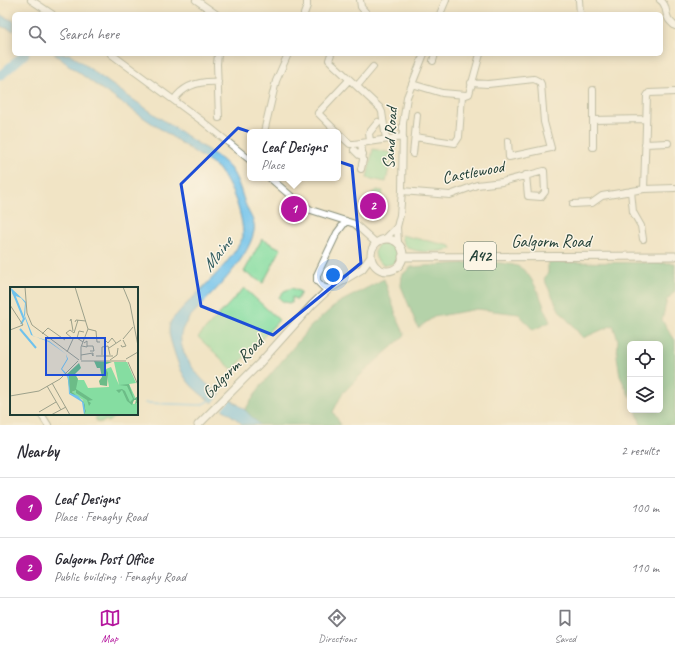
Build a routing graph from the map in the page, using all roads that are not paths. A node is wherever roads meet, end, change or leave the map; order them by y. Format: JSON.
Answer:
{"nodes":[{"id":1,"x":31,"y":0,"type":"edge"},
{"id":2,"x":196,"y":0,"type":"edge"},
{"id":3,"x":308,"y":0,"type":"edge"},
{"id":4,"x":360,"y":0,"type":"edge"},
{"id":5,"x":446,"y":0,"type":"edge"},
{"id":6,"x":579,"y":0,"type":"edge"},
{"id":7,"x":660,"y":0,"type":"edge"},
{"id":8,"x":49,"y":12,"type":"edge"},
{"id":9,"x":213,"y":12,"type":"edge"},
{"id":10,"x":305,"y":12,"type":"edge"},
{"id":11,"x":365,"y":12,"type":"edge"},
{"id":12,"x":441,"y":12,"type":"edge"},
{"id":13,"x":580,"y":12,"type":"edge"},
{"id":14,"x":674,"y":24,"type":"edge"},
{"id":15,"x":114,"y":56,"type":"edge"},
{"id":16,"x":218,"y":56,"type":"edge"},
{"id":17,"x":287,"y":56,"type":"edge"},
{"id":18,"x":330,"y":56,"type":"edge"},
{"id":19,"x":423,"y":56,"type":"edge"},
{"id":20,"x":434,"y":56,"type":"edge"},
{"id":21,"x":479,"y":56,"type":"edge"},
{"id":22,"x":433,"y":61,"type":"dead end"},
{"id":23,"x":373,"y":68,"type":"dead end"},
{"id":24,"x":349,"y":80,"type":"junction"},
{"id":25,"x":218,"y":82,"type":"junction"},
{"id":26,"x":472,"y":83,"type":"junction"},
{"id":27,"x":412,"y":84,"type":"junction"},
{"id":28,"x":357,"y":86,"type":"junction"},
{"id":29,"x":593,"y":90,"type":"dead end"},
{"id":30,"x":675,"y":92,"type":"edge"},
{"id":31,"x":462,"y":96,"type":"junction"},
{"id":32,"x":174,"y":100,"type":"junction"},
{"id":33,"x":418,"y":115,"type":"dead end"},
{"id":34,"x":219,"y":118,"type":"dead end"},
{"id":35,"x":646,"y":119,"type":"junction"},
{"id":36,"x":593,"y":120,"type":"junction"},
{"id":37,"x":378,"y":122,"type":"dead end"},
{"id":38,"x":265,"y":129,"type":"edge"},
{"id":39,"x":333,"y":129,"type":"edge"},
{"id":40,"x":341,"y":136,"type":"edge"},
{"id":41,"x":403,"y":137,"type":"junction"},
{"id":42,"x":415,"y":137,"type":"junction"},
{"id":43,"x":386,"y":139,"type":"junction"},
{"id":44,"x":370,"y":141,"type":"junction"},
{"id":45,"x":508,"y":141,"type":"dead end"},
{"id":46,"x":361,"y":143,"type":"junction"},
{"id":47,"x":668,"y":143,"type":"dead end"},
{"id":48,"x":645,"y":144,"type":"junction"},
{"id":49,"x":593,"y":147,"type":"dead end"},
{"id":50,"x":354,"y":150,"type":"dead end"},
{"id":51,"x":363,"y":154,"type":"junction"},
{"id":52,"x":413,"y":154,"type":"dead end"},
{"id":53,"x":247,"y":156,"type":"edge"},
{"id":54,"x":361,"y":169,"type":"dead end"},
{"id":55,"x":526,"y":175,"type":"junction"},
{"id":56,"x":273,"y":181,"type":"edge"},
{"id":57,"x":675,"y":188,"type":"edge"},
{"id":58,"x":644,"y":189,"type":"junction"},
{"id":59,"x":402,"y":191,"type":"junction"},
{"id":60,"x":631,"y":191,"type":"junction"},
{"id":61,"x":573,"y":204,"type":"dead end"},
{"id":62,"x":346,"y":221,"type":"junction"},
{"id":63,"x":397,"y":226,"type":"junction"},
{"id":64,"x":385,"y":239,"type":"junction"},
{"id":65,"x":643,"y":239,"type":"dead end"},
{"id":66,"x":376,"y":243,"type":"junction"},
{"id":67,"x":398,"y":244,"type":"junction"},
{"id":68,"x":675,"y":256,"type":"edge"},
{"id":69,"x":402,"y":257,"type":"junction"},
{"id":70,"x":371,"y":258,"type":"junction"},
{"id":71,"x":362,"y":268,"type":"junction"},
{"id":72,"x":380,"y":269,"type":"junction"},
{"id":73,"x":329,"y":289,"type":"junction"},
{"id":74,"x":42,"y":415,"type":"edge"},
{"id":75,"x":48,"y":425,"type":"edge"},
{"id":76,"x":198,"y":425,"type":"edge"}],
"edges":[{"from":1,"to":8,"type":"street"},
{"from":2,"to":9,"type":"street"},
{"from":3,"to":10,"type":"street"},
{"from":4,"to":11,"type":"street"},
{"from":5,"to":12,"type":"street"},
{"from":6,"to":13,"type":"street"},
{"from":7,"to":14,"type":"street"},
{"from":15,"to":32,"type":"street"},
{"from":16,"to":25,"type":"street"},
{"from":17,"to":38,"type":"street"},
{"from":18,"to":24,"type":"street"},
{"from":19,"to":27,"type":"street","name":"Sand Road"},
{"from":20,"to":22,"type":"street"},
{"from":21,"to":26,"type":"street"},
{"from":23,"to":28,"type":"street"},
{"from":24,"to":28,"type":"street"},
{"from":24,"to":39,"type":"street"},
{"from":25,"to":32,"type":"street"},
{"from":25,"to":34,"type":"street"},
{"from":26,"to":31,"type":"street"},
{"from":26,"to":45,"type":"street"},
{"from":27,"to":31,"type":"street"},
{"from":27,"to":41,"type":"street","name":"Sand Road"},
{"from":28,"to":43,"type":"street"},
{"from":29,"to":36,"type":"street"},
{"from":30,"to":35,"type":"street"},
{"from":31,"to":42,"type":"street"},
{"from":32,"to":53,"type":"street"},
{"from":33,"to":42,"type":"street"},
{"from":35,"to":36,"type":"street"},
{"from":35,"to":48,"type":"street"},
{"from":36,"to":49,"type":"street"},
{"from":37,"to":44,"type":"street"},
{"from":40,"to":46,"type":"street"},
{"from":41,"to":43,"type":"street"},
{"from":41,"to":59,"type":"street","name":"Sand Road"},
{"from":42,"to":52,"type":"street"},
{"from":43,"to":44,"type":"street"},
{"from":44,"to":46,"type":"street"},
{"from":46,"to":51,"type":"street"},
{"from":47,"to":48,"type":"street"},
{"from":48,"to":58,"type":"street"},
{"from":50,"to":51,"type":"street"},
{"from":51,"to":54,"type":"street"},
{"from":55,"to":55,"type":"street","name":"Castlewood"},
{"from":55,"to":59,"type":"street","name":"Castlewood"},
{"from":56,"to":62,"type":"street"},
{"from":57,"to":58,"type":"street"},
{"from":58,"to":60,"type":"street"},
{"from":59,"to":63,"type":"street","name":"Sand Road"},
{"from":60,"to":61,"type":"street"},
{"from":60,"to":65,"type":"street"},
{"from":62,"to":66,"type":"street"},
{"from":62,"to":73,"type":"street"},
{"from":63,"to":64,"type":"street"},
{"from":63,"to":67,"type":"street","name":"Sand Road"},
{"from":64,"to":66,"type":"main road"},
{"from":64,"to":67,"type":"main road"},
{"from":66,"to":70,"type":"main road"},
{"from":67,"to":69,"type":"main road"},
{"from":68,"to":69,"type":"main road","name":"Galgorm Road","number":"A42"},
{"from":69,"to":72,"type":"main road"},
{"from":70,"to":71,"type":"main road","name":"Galgorm Road"},
{"from":70,"to":72,"type":"main road"},
{"from":71,"to":72,"type":"main road"},
{"from":71,"to":73,"type":"main road","name":"Galgorm Road"},
{"from":73,"to":76,"type":"main road","name":"Galgorm Road"},
{"from":74,"to":75,"type":"street"}]}
